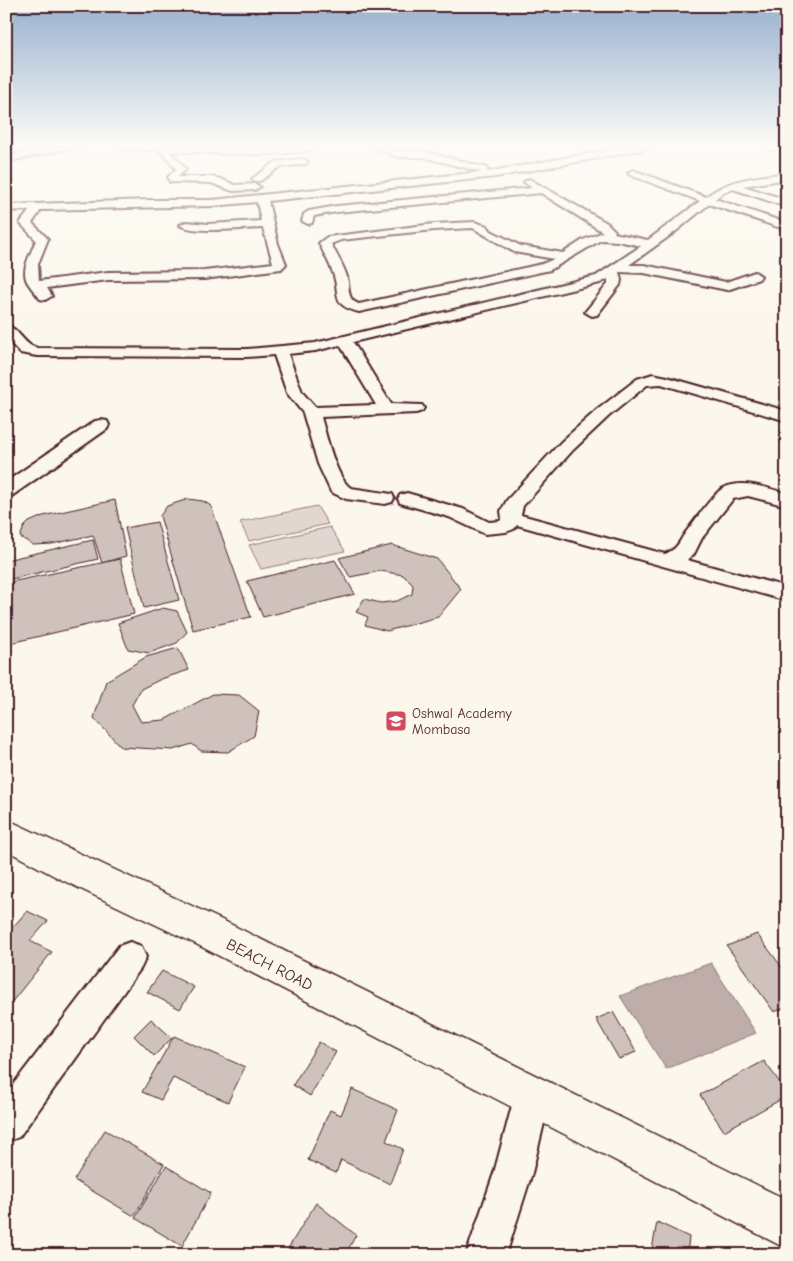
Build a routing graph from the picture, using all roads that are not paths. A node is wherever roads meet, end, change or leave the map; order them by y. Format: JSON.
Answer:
{"nodes":[{"id":1,"x":108,"y":205,"type":"edge"},
{"id":2,"x":264,"y":205,"type":"edge"},
{"id":3,"x":382,"y":205,"type":"edge"},
{"id":4,"x":568,"y":205,"type":"edge"},
{"id":5,"x":701,"y":205,"type":"edge"},
{"id":6,"x":724,"y":205,"type":"edge"},
{"id":7,"x":6,"y":208,"type":"edge"},
{"id":8,"x":37,"y":208,"type":"junction"},
{"id":9,"x":787,"y":218,"type":"edge"},
{"id":10,"x":308,"y":221,"type":"dead end"},
{"id":11,"x":766,"y":221,"type":"junction"},
{"id":12,"x":268,"y":224,"type":"junction"},
{"id":13,"x":186,"y":225,"type":"dead end"},
{"id":14,"x":787,"y":227,"type":"edge"},
{"id":15,"x":607,"y":236,"type":"junction"},
{"id":16,"x":649,"y":244,"type":"junction"},
{"id":17,"x":566,"y":257,"type":"junction"},
{"id":18,"x":614,"y":270,"type":"junction"},
{"id":19,"x":755,"y":276,"type":"dead end"},
{"id":20,"x":36,"y":286,"type":"junction"},
{"id":21,"x":46,"y":297,"type":"dead end"},
{"id":22,"x":592,"y":312,"type":"dead end"},
{"id":23,"x":6,"y":329,"type":"edge"},
{"id":24,"x":344,"y":340,"type":"junction"},
{"id":25,"x":280,"y":351,"type":"junction"},
{"id":26,"x":386,"y":408,"type":"junction"},
{"id":27,"x":416,"y":408,"type":"dead end"},
{"id":28,"x":312,"y":412,"type":"junction"},
{"id":29,"x":787,"y":416,"type":"edge"},
{"id":30,"x":101,"y":425,"type":"dead end"},
{"id":31,"x":6,"y":491,"type":"edge"},
{"id":32,"x":385,"y":498,"type":"dead end"},
{"id":33,"x":407,"y":499,"type":"dead end"},
{"id":34,"x":787,"y":500,"type":"edge"},
{"id":35,"x":512,"y":518,"type":"junction"},
{"id":36,"x":669,"y":560,"type":"junction"},
{"id":37,"x":787,"y":594,"type":"edge"},
{"id":38,"x":6,"y":833,"type":"edge"},
{"id":39,"x":130,"y":957,"type":"dead end"},
{"id":40,"x":532,"y":1098,"type":"junction"},
{"id":41,"x":6,"y":1124,"type":"edge"},
{"id":42,"x":787,"y":1225,"type":"edge"},
{"id":43,"x":486,"y":1255,"type":"edge"}],
"edges":[{"from":1,"to":8,"type":"street"},
{"from":2,"to":12,"type":"street"},
{"from":3,"to":10,"type":"street"},
{"from":4,"to":15,"type":"street"},
{"from":5,"to":16,"type":"street"},
{"from":6,"to":11,"type":"street"},
{"from":7,"to":8,"type":"street"},
{"from":8,"to":20,"type":"street"},
{"from":9,"to":11,"type":"street"},
{"from":11,"to":14,"type":"street"},
{"from":12,"to":13,"type":"street"},
{"from":12,"to":20,"type":"street"},
{"from":15,"to":16,"type":"street"},
{"from":15,"to":17,"type":"street"},
{"from":16,"to":18,"type":"street"},
{"from":17,"to":17,"type":"street"},
{"from":18,"to":19,"type":"street"},
{"from":18,"to":22,"type":"street"},
{"from":18,"to":24,"type":"street"},
{"from":20,"to":21,"type":"street"},
{"from":23,"to":25,"type":"street"},
{"from":24,"to":25,"type":"street"},
{"from":24,"to":26,"type":"street"},
{"from":25,"to":28,"type":"street"},
{"from":26,"to":27,"type":"street"},
{"from":26,"to":28,"type":"street"},
{"from":28,"to":32,"type":"street"},
{"from":29,"to":35,"type":"street"},
{"from":30,"to":31,"type":"street"},
{"from":33,"to":35,"type":"street"},
{"from":34,"to":36,"type":"street"},
{"from":35,"to":36,"type":"street"},
{"from":36,"to":37,"type":"street"},
{"from":38,"to":40,"type":"main road","name":"BEACH ROAD"},
{"from":39,"to":41,"type":"street"},
{"from":40,"to":42,"type":"main road","name":"BEACH ROAD"},
{"from":40,"to":43,"type":"street"}]}
